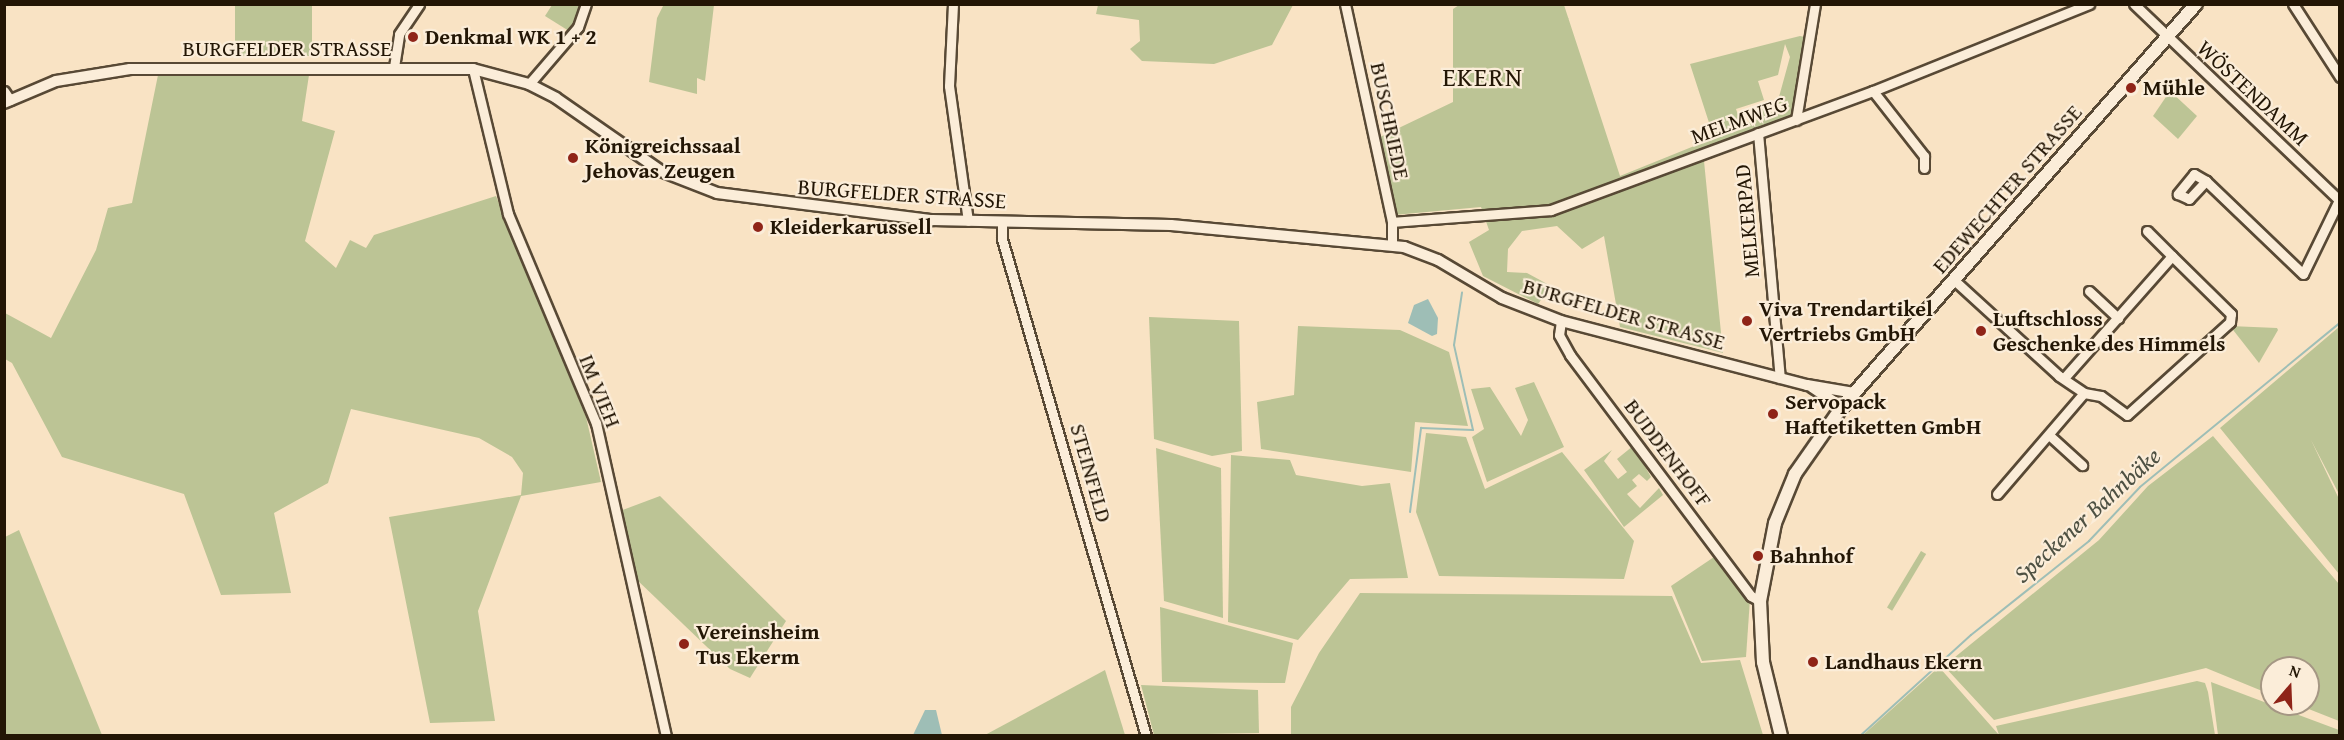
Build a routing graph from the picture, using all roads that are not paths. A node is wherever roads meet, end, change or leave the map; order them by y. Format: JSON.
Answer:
{"nodes":[{"id":1,"x":419,"y":4,"type":"edge"},
{"id":2,"x":586,"y":4,"type":"edge"},
{"id":3,"x":952,"y":4,"type":"edge"},
{"id":4,"x":1345,"y":4,"type":"edge"},
{"id":5,"x":1815,"y":4,"type":"edge"},
{"id":6,"x":2089,"y":4,"type":"edge"},
{"id":7,"x":2134,"y":4,"type":"edge"},
{"id":8,"x":2196,"y":4,"type":"edge"},
{"id":9,"x":2293,"y":4,"type":"edge"},
{"id":10,"x":2166,"y":39,"type":"junction"},
{"id":11,"x":394,"y":68,"type":"junction"},
{"id":12,"x":473,"y":69,"type":"junction"},
{"id":13,"x":2340,"y":77,"type":"edge"},
{"id":14,"x":529,"y":84,"type":"junction"},
{"id":15,"x":1873,"y":91,"type":"junction"},
{"id":16,"x":6,"y":98,"type":"edge"},
{"id":17,"x":1796,"y":120,"type":"junction"},
{"id":18,"x":1758,"y":133,"type":"junction"},
{"id":19,"x":1924,"y":168,"type":"dead end"},
{"id":20,"x":2206,"y":181,"type":"dead end"},
{"id":21,"x":968,"y":221,"type":"junction"},
{"id":22,"x":1002,"y":221,"type":"junction"},
{"id":23,"x":1392,"y":222,"type":"junction"},
{"id":24,"x":2147,"y":231,"type":"dead end"},
{"id":25,"x":1392,"y":245,"type":"junction"},
{"id":26,"x":2172,"y":256,"type":"junction"},
{"id":27,"x":1954,"y":280,"type":"junction"},
{"id":28,"x":2089,"y":291,"type":"dead end"},
{"id":29,"x":2118,"y":318,"type":"junction"},
{"id":30,"x":1561,"y":321,"type":"junction"},
{"id":31,"x":2065,"y":377,"type":"junction"},
{"id":32,"x":1780,"y":378,"type":"junction"},
{"id":33,"x":1810,"y":386,"type":"junction"},
{"id":34,"x":1855,"y":393,"type":"junction"},
{"id":35,"x":2084,"y":393,"type":"junction"},
{"id":36,"x":1842,"y":407,"type":"junction"},
{"id":37,"x":2049,"y":435,"type":"junction"},
{"id":38,"x":2082,"y":465,"type":"dead end"},
{"id":39,"x":1997,"y":494,"type":"dead end"},
{"id":40,"x":1760,"y":601,"type":"junction"},
{"id":41,"x":666,"y":735,"type":"edge"},
{"id":42,"x":1146,"y":735,"type":"edge"},
{"id":43,"x":1781,"y":735,"type":"edge"}],
"edges":[{"from":1,"to":11,"type":"street"},
{"from":2,"to":14,"type":"street"},
{"from":3,"to":21,"type":"street"},
{"from":4,"to":23,"type":"street","name":"BUSCHRIEDE"},
{"from":5,"to":17,"type":"street"},
{"from":6,"to":15,"type":"street","name":"MELMWEG"},
{"from":7,"to":10,"type":"street"},
{"from":8,"to":10,"type":"main road","name":"EDEWECHTER STRASSE"},
{"from":9,"to":13,"type":"street"},
{"from":10,"to":20,"type":"street","name":"WÖSTENDAMM"},
{"from":10,"to":27,"type":"main road","name":"EDEWECHTER STRASSE"},
{"from":11,"to":12,"type":"street","name":"BURGFELDER STRASSE"},
{"from":11,"to":16,"type":"street","name":"BURGFELDER STRASSE"},
{"from":12,"to":14,"type":"street","name":"BURGFELDER STRASSE"},
{"from":12,"to":41,"type":"street","name":"IM VIEH"},
{"from":14,"to":21,"type":"street","name":"BURGFELDER STRASSE"},
{"from":15,"to":17,"type":"street","name":"MELMWEG"},
{"from":15,"to":19,"type":"street"},
{"from":17,"to":18,"type":"street","name":"MELMWEG"},
{"from":18,"to":23,"type":"street","name":"MELMWEG"},
{"from":18,"to":32,"type":"street","name":"MELKERPAD"},
{"from":21,"to":22,"type":"street","name":"BURGFELDER STRASSE"},
{"from":22,"to":25,"type":"street","name":"BURGFELDER STRASSE"},
{"from":22,"to":42,"type":"street","name":"STEINFELD"},
{"from":23,"to":25,"type":"street","name":"BUSCHRIEDE"},
{"from":24,"to":26,"type":"street"},
{"from":25,"to":30,"type":"street","name":"BURGFELDER STRASSE"},
{"from":26,"to":29,"type":"street"},
{"from":26,"to":35,"type":"street"},
{"from":27,"to":31,"type":"street"},
{"from":27,"to":34,"type":"main road","name":"EDEWECHTER STRASSE"},
{"from":28,"to":29,"type":"street"},
{"from":29,"to":31,"type":"street"},
{"from":30,"to":32,"type":"street","name":"BURGFELDER STRASSE"},
{"from":30,"to":40,"type":"street","name":"BUDDENHOFF"},
{"from":31,"to":35,"type":"street"},
{"from":32,"to":33,"type":"street","name":"BURGFELDER STRASSE"},
{"from":33,"to":34,"type":"street","name":"BURGFELDER STRASSE"},
{"from":33,"to":36,"type":"street","name":"BURGFELDER STRASSE"},
{"from":34,"to":36,"type":"main road","name":"EDEWECHTER STRASSE"},
{"from":35,"to":37,"type":"street"},
{"from":36,"to":40,"type":"main road","name":"EDEWECHTER STRASSE"},
{"from":37,"to":38,"type":"street"},
{"from":37,"to":39,"type":"street"},
{"from":40,"to":43,"type":"main road","name":"EDEWECHTER STRASSE"}]}
